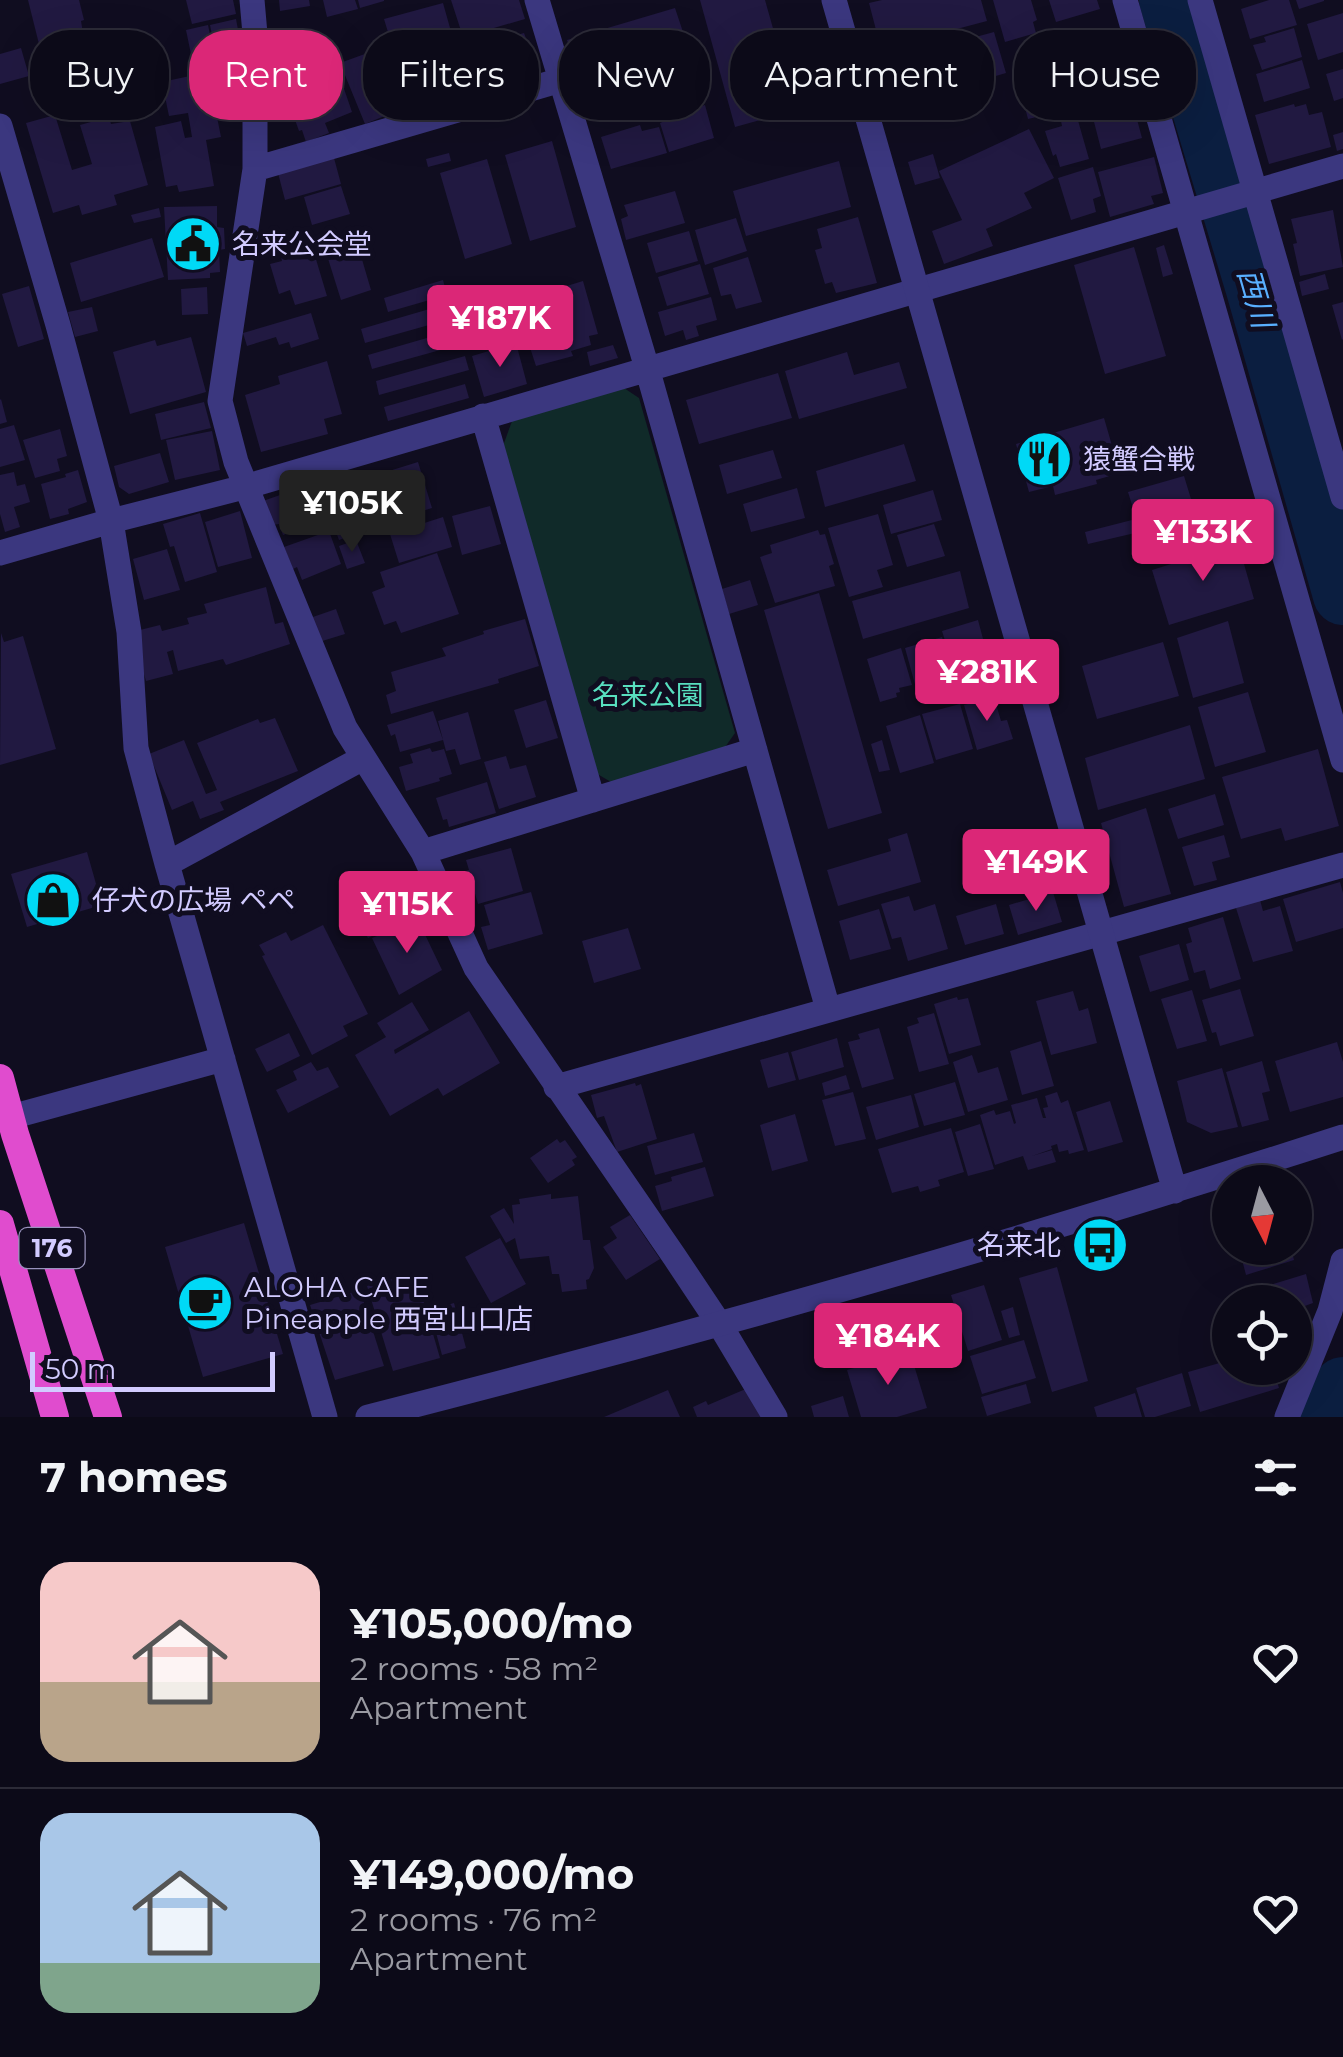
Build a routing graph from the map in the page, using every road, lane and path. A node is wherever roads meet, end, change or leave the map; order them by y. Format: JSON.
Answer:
{"nodes":[{"id":1,"x":252,"y":0,"type":"edge"},
{"id":2,"x":538,"y":0,"type":"edge"},
{"id":3,"x":834,"y":0,"type":"edge"},
{"id":4,"x":1126,"y":0,"type":"edge"},
{"id":5,"x":1200,"y":0,"type":"edge"},
{"id":6,"x":559,"y":73,"type":"edge"},
{"id":7,"x":559,"y":81,"type":"edge"},
{"id":8,"x":573,"y":120,"type":"edge"},
{"id":9,"x":0,"y":126,"type":"edge"},
{"id":10,"x":1343,"y":166,"type":"edge"},
{"id":11,"x":255,"y":168,"type":"junction"},
{"id":12,"x":1256,"y":193,"type":"junction"},
{"id":13,"x":1188,"y":213,"type":"junction"},
{"id":14,"x":918,"y":290,"type":"junction"},
{"id":15,"x":647,"y":368,"type":"junction"},
{"id":16,"x":483,"y":416,"type":"junction"},
{"id":17,"x":248,"y":486,"type":"junction"},
{"id":18,"x":1343,"y":497,"type":"edge"},
{"id":19,"x":111,"y":520,"type":"junction"},
{"id":20,"x":0,"y":553,"type":"edge"},
{"id":21,"x":755,"y":750,"type":"junction"},
{"id":22,"x":364,"y":758,"type":"junction"},
{"id":23,"x":1343,"y":760,"type":"edge"},
{"id":24,"x":593,"y":800,"type":"junction"},
{"id":25,"x":423,"y":852,"type":"junction"},
{"id":26,"x":167,"y":864,"type":"junction"},
{"id":27,"x":1343,"y":865,"type":"edge"},
{"id":28,"x":1100,"y":932,"type":"junction"},
{"id":29,"x":828,"y":1009,"type":"junction"},
{"id":30,"x":223,"y":1059,"type":"junction"},
{"id":31,"x":0,"y":1078,"type":"edge"},
{"id":32,"x":556,"y":1088,"type":"junction"},
{"id":33,"x":9,"y":1130,"type":"edge"},
{"id":34,"x":1343,"y":1138,"type":"edge"},
{"id":35,"x":1174,"y":1192,"type":"junction"},
{"id":36,"x":0,"y":1224,"type":"edge"},
{"id":37,"x":1343,"y":1261,"type":"edge"},
{"id":38,"x":720,"y":1325,"type":"junction"},
{"id":39,"x":55,"y":1417,"type":"edge"},
{"id":40,"x":108,"y":1417,"type":"edge"},
{"id":41,"x":326,"y":1417,"type":"edge"},
{"id":42,"x":370,"y":1417,"type":"edge"},
{"id":43,"x":776,"y":1417,"type":"edge"},
{"id":44,"x":1288,"y":1417,"type":"edge"}],
"edges":[{"from":1,"to":11,"type":"street"},
{"from":2,"to":6,"type":"street"},
{"from":3,"to":14,"type":"street"},
{"from":4,"to":13,"type":"street"},
{"from":5,"to":12,"type":"street"},
{"from":7,"to":11,"type":"street"},
{"from":8,"to":15,"type":"street"},
{"from":9,"to":19,"type":"street"},
{"from":10,"to":12,"type":"street"},
{"from":11,"to":17,"type":"street"},
{"from":12,"to":13,"type":"street"},
{"from":12,"to":18,"type":"street"},
{"from":13,"to":14,"type":"street"},
{"from":13,"to":23,"type":"street"},
{"from":14,"to":15,"type":"street"},
{"from":14,"to":28,"type":"street"},
{"from":15,"to":16,"type":"street"},
{"from":15,"to":21,"type":"street"},
{"from":16,"to":17,"type":"street"},
{"from":16,"to":24,"type":"street"},
{"from":17,"to":19,"type":"street"},
{"from":17,"to":22,"type":"street"},
{"from":19,"to":20,"type":"street"},
{"from":19,"to":26,"type":"street"},
{"from":21,"to":24,"type":"street"},
{"from":21,"to":29,"type":"street"},
{"from":22,"to":25,"type":"street"},
{"from":22,"to":26,"type":"street"},
{"from":24,"to":25,"type":"street"},
{"from":25,"to":32,"type":"street"},
{"from":26,"to":30,"type":"street"},
{"from":27,"to":28,"type":"street"},
{"from":28,"to":29,"type":"street"},
{"from":28,"to":35,"type":"street"},
{"from":29,"to":32,"type":"street"},
{"from":30,"to":33,"type":"street"},
{"from":30,"to":41,"type":"street"},
{"from":31,"to":33,"type":"highway","number":"176"},
{"from":32,"to":38,"type":"street"},
{"from":33,"to":40,"type":"highway","number":"176"},
{"from":34,"to":35,"type":"street"},
{"from":35,"to":38,"type":"street"},
{"from":36,"to":39,"type":"highway","number":"176"},
{"from":37,"to":44,"type":"street"},
{"from":38,"to":42,"type":"street"},
{"from":38,"to":43,"type":"street"}]}
